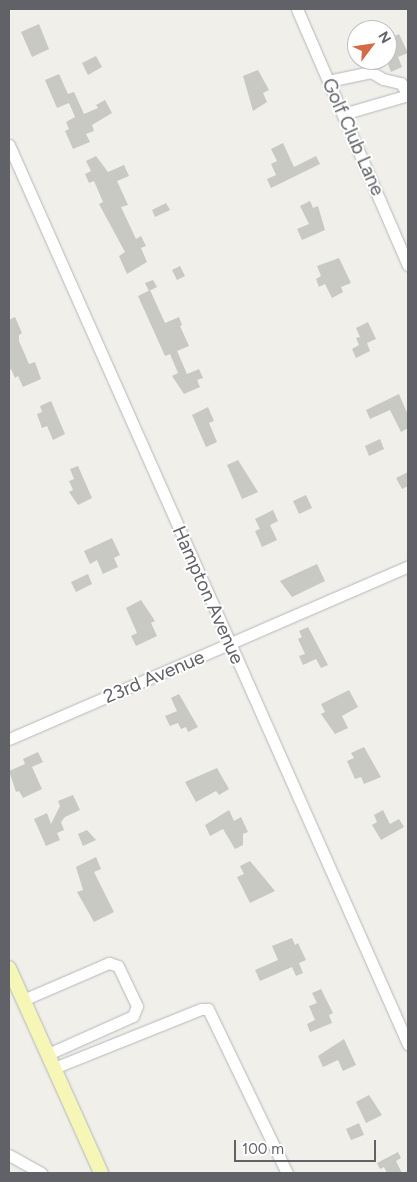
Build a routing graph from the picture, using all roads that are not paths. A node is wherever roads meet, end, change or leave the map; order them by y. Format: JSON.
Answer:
{"nodes":[{"id":1,"x":297,"y":9,"type":"edge"},
{"id":2,"x":328,"y":81,"type":"junction"},
{"id":3,"x":408,"y":95,"type":"edge"},
{"id":4,"x":343,"y":114,"type":"junction"},
{"id":5,"x":9,"y":144,"type":"edge"},
{"id":6,"x":408,"y":264,"type":"edge"},
{"id":7,"x":408,"y":566,"type":"edge"},
{"id":8,"x":230,"y":645,"type":"junction"},
{"id":9,"x":9,"y":739,"type":"edge"},
{"id":10,"x":9,"y":968,"type":"edge"},
{"id":11,"x":23,"y":1000,"type":"junction"},
{"id":12,"x":408,"y":1044,"type":"edge"},
{"id":13,"x":48,"y":1054,"type":"junction"},
{"id":14,"x":54,"y":1068,"type":"junction"},
{"id":15,"x":9,"y":1155,"type":"edge"},
{"id":16,"x":41,"y":1173,"type":"edge"},
{"id":17,"x":101,"y":1173,"type":"edge"},
{"id":18,"x":287,"y":1173,"type":"edge"}],
"edges":[{"from":1,"to":2,"type":"street","name":"Golf Club Lane"},
{"from":2,"to":3,"type":"street"},
{"from":2,"to":4,"type":"street","name":"Golf Club Lane"},
{"from":3,"to":4,"type":"street"},
{"from":4,"to":6,"type":"street","name":"Golf Club Lane"},
{"from":5,"to":8,"type":"street","name":"Hampton Avenue"},
{"from":7,"to":8,"type":"street","name":"23rd Avenue"},
{"from":8,"to":9,"type":"street","name":"23rd Avenue"},
{"from":8,"to":12,"type":"street","name":"Hampton Avenue"},
{"from":10,"to":11,"type":"main road"},
{"from":11,"to":13,"type":"main road"},
{"from":11,"to":13,"type":"street"},
{"from":13,"to":14,"type":"main road"},
{"from":14,"to":17,"type":"main road"},
{"from":14,"to":18,"type":"street"},
{"from":15,"to":16,"type":"street"}]}
